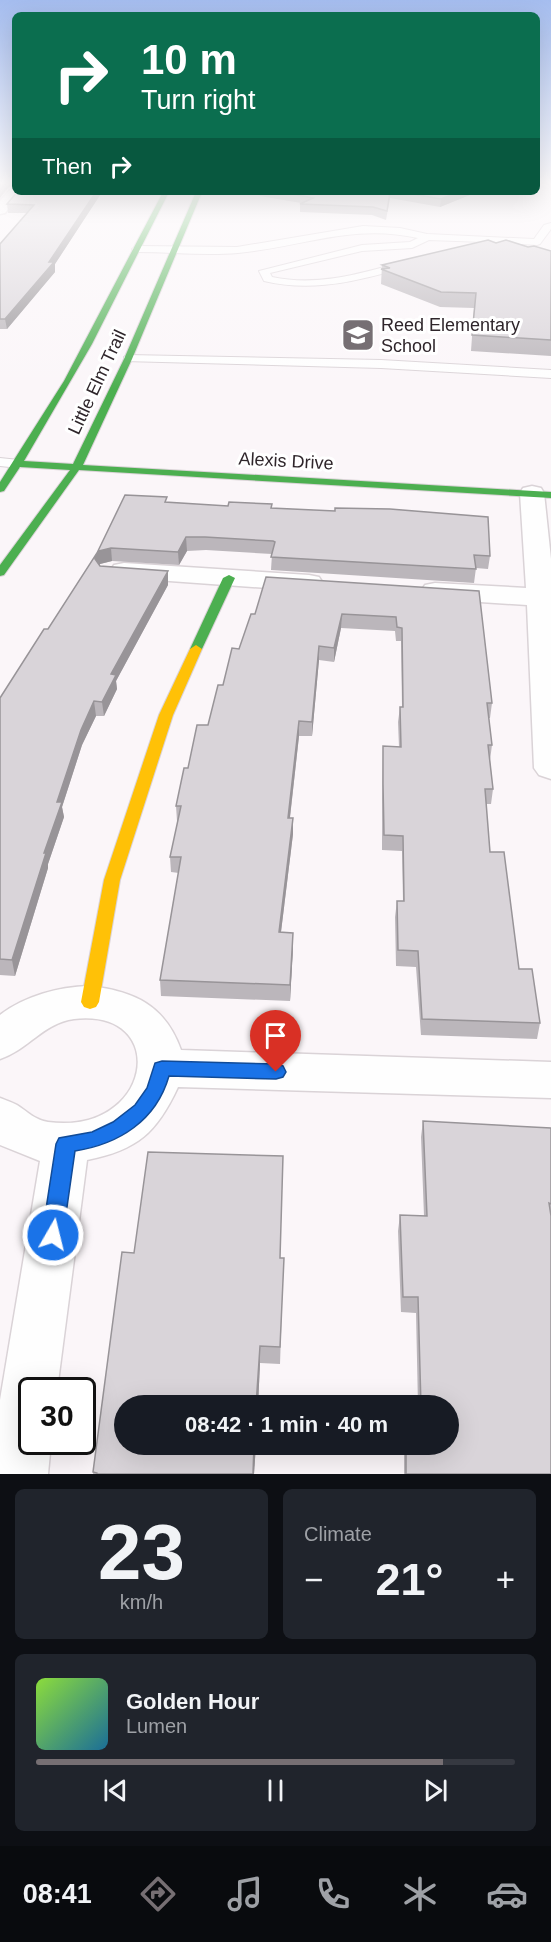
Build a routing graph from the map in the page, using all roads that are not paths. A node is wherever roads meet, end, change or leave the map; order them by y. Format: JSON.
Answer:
{"nodes":[{"id":1,"x":136,"y":252,"type":"edge"},
{"id":2,"x":176,"y":252,"type":"edge"},
{"id":3,"x":346,"y":252,"type":"edge"},
{"id":4,"x":414,"y":263,"type":"edge"},
{"id":5,"x":128,"y":359,"type":"junction"},
{"id":6,"x":551,"y":374,"type":"edge"},
{"id":7,"x":0,"y":462,"type":"edge"},
{"id":8,"x":19,"y":464,"type":"junction"},
{"id":9,"x":77,"y":467,"type":"junction"},
{"id":10,"x":0,"y":489,"type":"edge"},
{"id":11,"x":542,"y":494,"type":"edge"},
{"id":12,"x":112,"y":571,"type":"edge"},
{"id":13,"x":0,"y":573,"type":"edge"},
{"id":14,"x":228,"y":578,"type":"junction"},
{"id":15,"x":333,"y":584,"type":"edge"},
{"id":16,"x":414,"y":590,"type":"edge"},
{"id":17,"x":541,"y":597,"type":"junction"},
{"id":18,"x":551,"y":768,"type":"edge"},
{"id":19,"x":90,"y":1002,"type":"junction"},
{"id":20,"x":0,"y":1042,"type":"edge"},
{"id":21,"x":162,"y":1068,"type":"junction"},
{"id":22,"x":551,"y":1080,"type":"edge"},
{"id":23,"x":0,"y":1118,"type":"edge"},
{"id":24,"x":66,"y":1144,"type":"junction"},
{"id":25,"x":20,"y":1474,"type":"edge"}],
"edges":[{"from":1,"to":8,"type":"street","name":"Little Elm Trail"},
{"from":2,"to":5,"type":"street","name":"Little Elm Trail"},
{"from":3,"to":4,"type":"lane"},
{"from":5,"to":6,"type":"lane"},
{"from":5,"to":9,"type":"street","name":"Little Elm Trail"},
{"from":7,"to":8,"type":"lane"},
{"from":8,"to":9,"type":"street","name":"Alexis Drive"},
{"from":8,"to":10,"type":"street","name":"Little Elm Trail"},
{"from":9,"to":11,"type":"street","name":"Alexis Drive"},
{"from":9,"to":13,"type":"street","name":"Little Elm Trail"},
{"from":11,"to":17,"type":"street"},
{"from":12,"to":14,"type":"street"},
{"from":14,"to":15,"type":"street"},
{"from":14,"to":19,"type":"street"},
{"from":16,"to":17,"type":"street"},
{"from":17,"to":18,"type":"street"},
{"from":19,"to":20,"type":"street"},
{"from":19,"to":21,"type":"street"},
{"from":21,"to":22,"type":"street"},
{"from":21,"to":24,"type":"street"},
{"from":23,"to":24,"type":"street"},
{"from":24,"to":25,"type":"street"}]}
